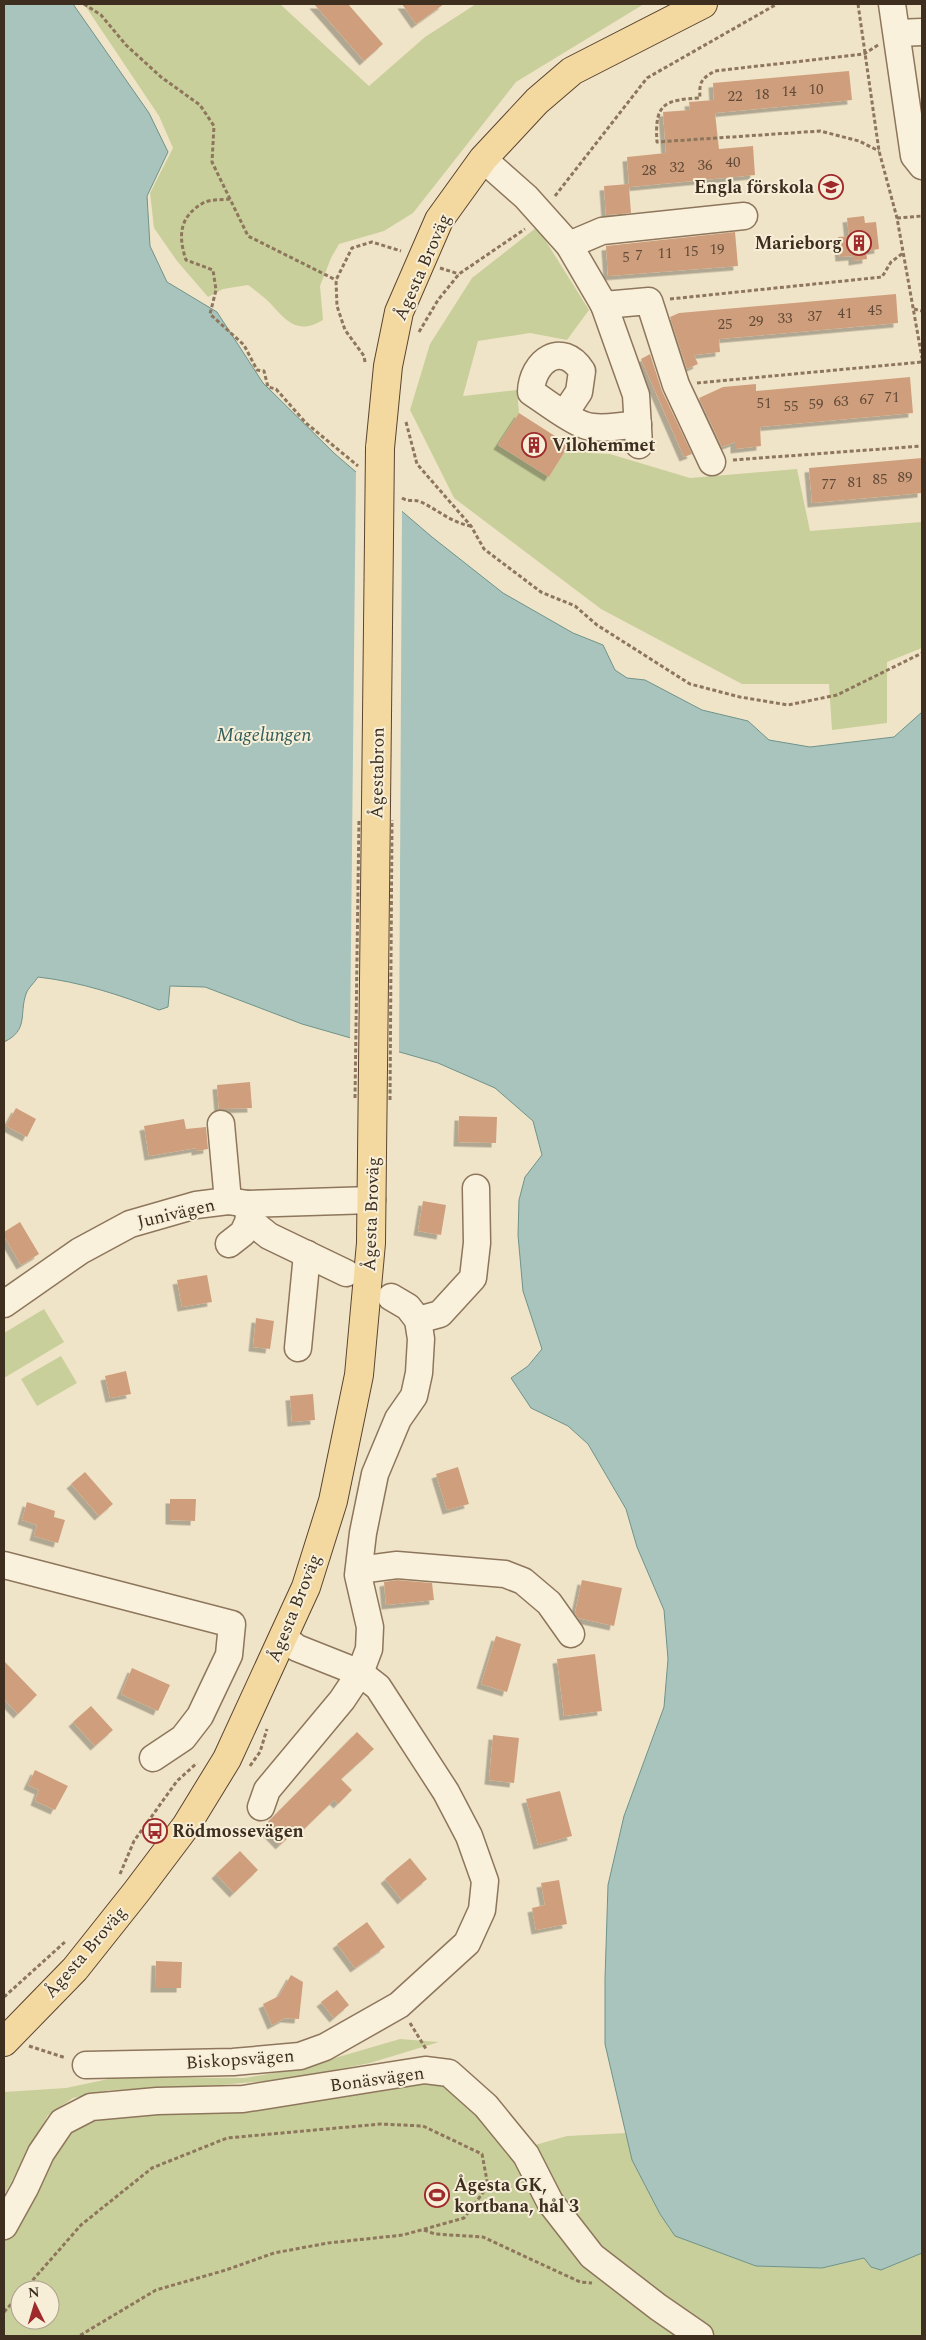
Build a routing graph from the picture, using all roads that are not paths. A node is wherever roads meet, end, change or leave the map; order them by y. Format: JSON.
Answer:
{"nodes":[{"id":1,"x":703,"y":4,"type":"edge"},
{"id":2,"x":892,"y":4,"type":"edge"},
{"id":3,"x":910,"y":33,"type":"edge"},
{"id":4,"x":483,"y":159,"type":"junction"},
{"id":5,"x":922,"y":166,"type":"edge"},
{"id":6,"x":744,"y":216,"type":"dead end"},
{"id":7,"x":568,"y":245,"type":"junction"},
{"id":8,"x":604,"y":305,"type":"junction"},
{"id":9,"x":565,"y":413,"type":"dead end"},
{"id":10,"x":380,"y":448,"type":"joint"},
{"id":11,"x":712,"y":462,"type":"road end"},
{"id":12,"x":373,"y":1098,"type":"joint"},
{"id":13,"x":221,"y":1124,"type":"dead end"},
{"id":14,"x":476,"y":1188,"type":"dead end"},
{"id":15,"x":372,"y":1200,"type":"junction"},
{"id":16,"x":241,"y":1208,"type":"junction"},
{"id":17,"x":229,"y":1244,"type":"dead end"},
{"id":18,"x":307,"y":1254,"type":"junction"},
{"id":19,"x":346,"y":1273,"type":"dead end"},
{"id":20,"x":391,"y":1297,"type":"dead end"},
{"id":21,"x":4,"y":1304,"type":"edge"},
{"id":22,"x":418,"y":1320,"type":"junction"},
{"id":23,"x":298,"y":1348,"type":"dead end"},
{"id":24,"x":4,"y":1565,"type":"edge"},
{"id":25,"x":358,"y":1570,"type":"junction"},
{"id":26,"x":571,"y":1634,"type":"dead end"},
{"id":27,"x":284,"y":1638,"type":"junction"},
{"id":28,"x":360,"y":1673,"type":"junction"},
{"id":29,"x":153,"y":1758,"type":"dead end"},
{"id":30,"x":261,"y":1807,"type":"dead end"},
{"id":31,"x":9,"y":2040,"type":"edge"},
{"id":32,"x":86,"y":2065,"type":"road end"},
{"id":33,"x":4,"y":2226,"type":"edge"},
{"id":34,"x":700,"y":2336,"type":"edge"}],
"edges":[{"from":1,"to":4,"type":"main road","name":"Ågesta Broväg"},
{"from":2,"to":3,"type":"street"},
{"from":3,"to":5,"type":"street"},
{"from":4,"to":7,"type":"street"},
{"from":4,"to":10,"type":"main road","name":"Ågesta Broväg"},
{"from":6,"to":7,"type":"street"},
{"from":7,"to":8,"type":"street"},
{"from":8,"to":9,"type":"street"},
{"from":8,"to":11,"type":"street"},
{"from":10,"to":12,"type":"main road","name":"Ågestabron","bridge":true},
{"from":12,"to":15,"type":"main road","name":"Ågesta Broväg"},
{"from":13,"to":16,"type":"street"},
{"from":14,"to":22,"type":"street"},
{"from":15,"to":16,"type":"street","name":"Junivägen"},
{"from":15,"to":27,"type":"main road","name":"Ågesta Broväg"},
{"from":16,"to":17,"type":"street"},
{"from":16,"to":18,"type":"street"},
{"from":16,"to":21,"type":"street","name":"Junivägen"},
{"from":18,"to":19,"type":"street"},
{"from":18,"to":23,"type":"street"},
{"from":20,"to":22,"type":"street"},
{"from":22,"to":25,"type":"street"},
{"from":24,"to":29,"type":"street"},
{"from":25,"to":26,"type":"street"},
{"from":25,"to":28,"type":"street"},
{"from":27,"to":28,"type":"street","name":"Biskopsvägen"},
{"from":27,"to":31,"type":"main road","name":"Ågesta Broväg"},
{"from":28,"to":30,"type":"street"},
{"from":28,"to":32,"type":"street","name":"Biskopsvägen"},
{"from":33,"to":34,"type":"street","name":"Bonäsvägen"}]}
